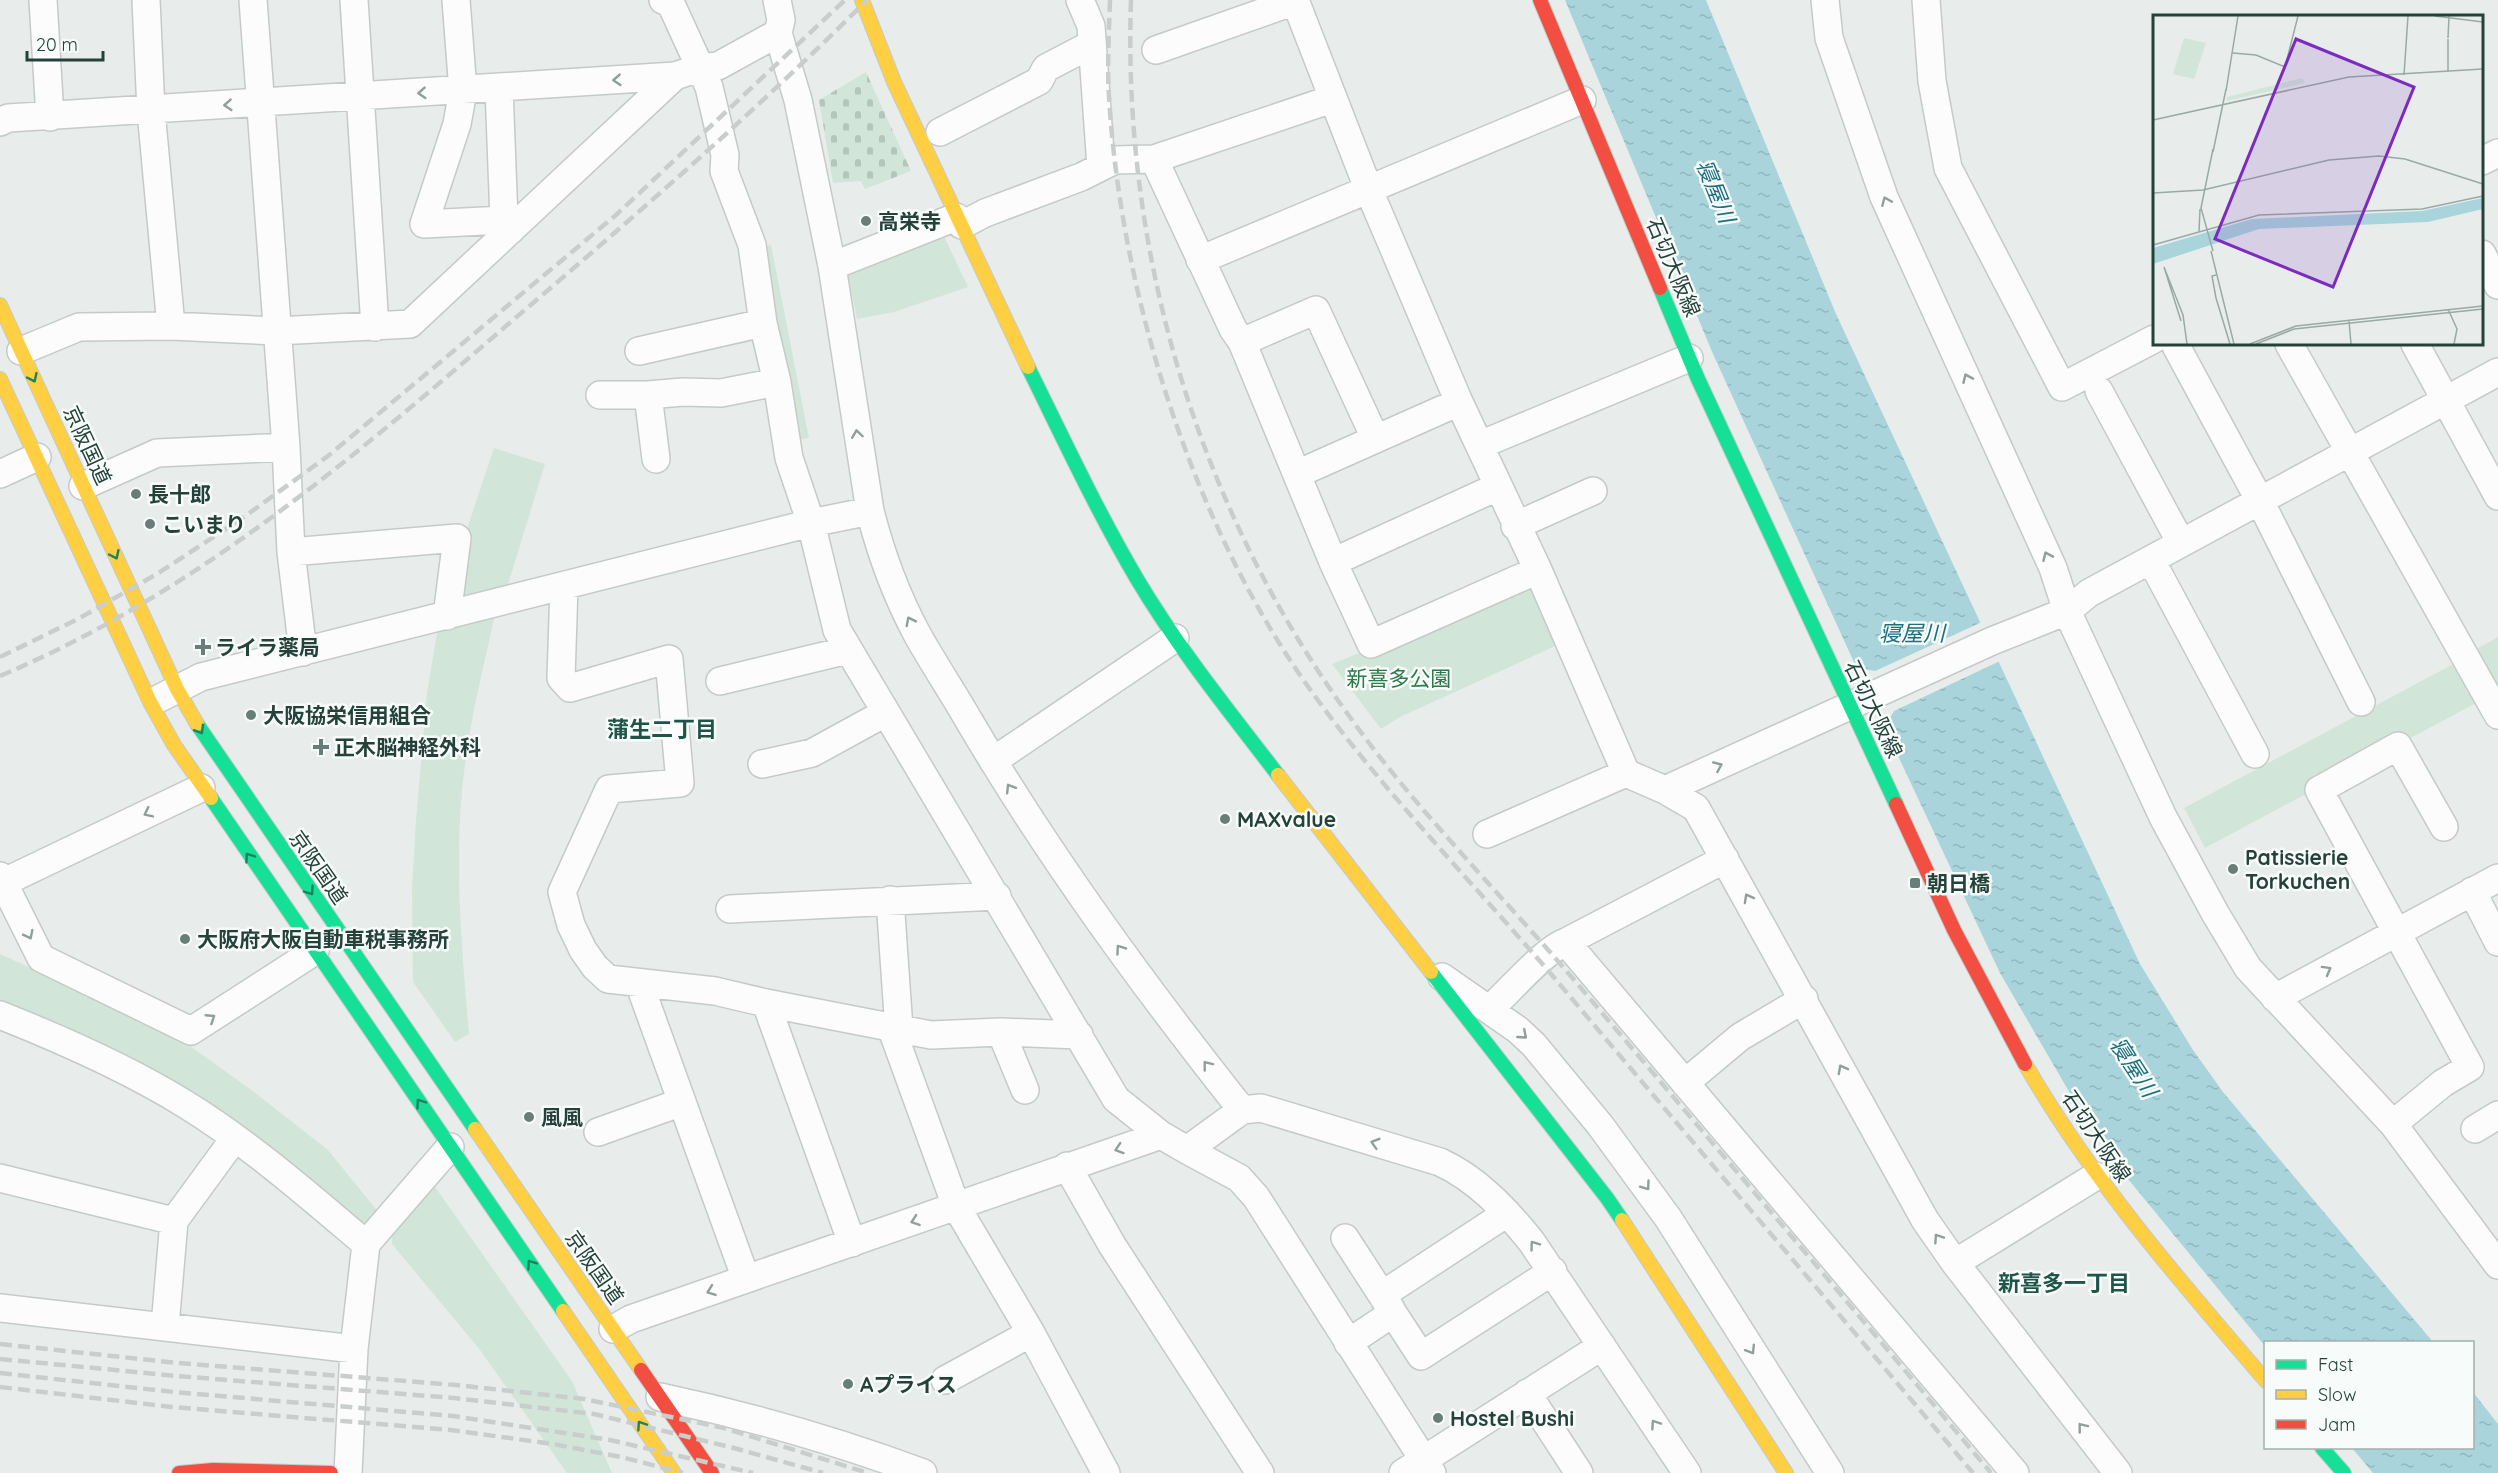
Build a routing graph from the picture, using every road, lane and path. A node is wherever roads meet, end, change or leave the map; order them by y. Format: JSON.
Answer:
{"nodes":[{"id":1,"x":43,"y":0,"type":"edge"},
{"id":2,"x":146,"y":0,"type":"edge"},
{"id":3,"x":253,"y":0,"type":"edge"},
{"id":4,"x":354,"y":0,"type":"edge"},
{"id":5,"x":456,"y":0,"type":"edge"},
{"id":6,"x":663,"y":0,"type":"edge"},
{"id":7,"x":777,"y":0,"type":"edge"},
{"id":8,"x":862,"y":0,"type":"edge"},
{"id":9,"x":1080,"y":0,"type":"edge"},
{"id":10,"x":1295,"y":0,"type":"edge"},
{"id":11,"x":1540,"y":0,"type":"edge"},
{"id":12,"x":1825,"y":0,"type":"edge"},
{"id":13,"x":1926,"y":0,"type":"edge"},
{"id":14,"x":778,"y":33,"type":"junction"},
{"id":15,"x":1092,"y":44,"type":"junction"},
{"id":16,"x":1156,"y":50,"type":"dead end"},
{"id":17,"x":687,"y":72,"type":"junction"},
{"id":18,"x":499,"y":88,"type":"junction"},
{"id":19,"x":463,"y":91,"type":"junction"},
{"id":20,"x":362,"y":97,"type":"junction"},
{"id":21,"x":1332,"y":99,"type":"junction"},
{"id":22,"x":1582,"y":100,"type":"junction"},
{"id":23,"x":262,"y":103,"type":"junction"},
{"id":24,"x":151,"y":111,"type":"junction"},
{"id":25,"x":50,"y":117,"type":"junction"},
{"id":26,"x":0,"y":122,"type":"edge"},
{"id":27,"x":940,"y":132,"type":"dead end"},
{"id":28,"x":2498,"y":153,"type":"edge"},
{"id":29,"x":1154,"y":159,"type":"junction"},
{"id":30,"x":2483,"y":161,"type":"edge"},
{"id":31,"x":1101,"y":167,"type":"junction"},
{"id":32,"x":1368,"y":188,"type":"junction"},
{"id":33,"x":959,"y":221,"type":"junction"},
{"id":34,"x":507,"y":225,"type":"junction"},
{"id":35,"x":2483,"y":258,"type":"edge"},
{"id":36,"x":1200,"y":260,"type":"junction"},
{"id":37,"x":832,"y":266,"type":"junction"},
{"id":38,"x":2498,"y":285,"type":"edge"},
{"id":39,"x":0,"y":305,"type":"edge"},
{"id":40,"x":763,"y":324,"type":"junction"},
{"id":41,"x":171,"y":326,"type":"junction"},
{"id":42,"x":375,"y":327,"type":"junction"},
{"id":43,"x":277,"y":331,"type":"junction"},
{"id":44,"x":1242,"y":342,"type":"junction"},
{"id":45,"x":2160,"y":345,"type":"edge"},
{"id":46,"x":2166,"y":345,"type":"edge"},
{"id":47,"x":2290,"y":345,"type":"edge"},
{"id":48,"x":2416,"y":345,"type":"edge"},
{"id":49,"x":21,"y":351,"type":"junction"},
{"id":50,"x":639,"y":351,"type":"dead end"},
{"id":51,"x":1689,"y":358,"type":"junction"},
{"id":52,"x":2498,"y":372,"type":"edge"},
{"id":53,"x":0,"y":379,"type":"edge"},
{"id":54,"x":777,"y":382,"type":"junction"},
{"id":55,"x":2099,"y":391,"type":"dead end"},
{"id":56,"x":648,"y":395,"type":"junction"},
{"id":57,"x":600,"y":396,"type":"dead end"},
{"id":58,"x":2446,"y":400,"type":"junction"},
{"id":59,"x":1460,"y":402,"type":"junction"},
{"id":60,"x":1375,"y":438,"type":"junction"},
{"id":61,"x":1480,"y":445,"type":"junction"},
{"id":62,"x":286,"y":447,"type":"junction"},
{"id":63,"x":2349,"y":452,"type":"junction"},
{"id":64,"x":37,"y":458,"type":"junction"},
{"id":65,"x":656,"y":459,"type":"dead end"},
{"id":66,"x":0,"y":474,"type":"edge"},
{"id":67,"x":1297,"y":474,"type":"junction"},
{"id":68,"x":83,"y":486,"type":"junction"},
{"id":69,"x":1497,"y":487,"type":"junction"},
{"id":70,"x":1593,"y":491,"type":"dead end"},
{"id":71,"x":2498,"y":496,"type":"edge"},
{"id":72,"x":2260,"y":501,"type":"junction"},
{"id":73,"x":870,"y":511,"type":"junction"},
{"id":74,"x":811,"y":523,"type":"junction"},
{"id":75,"x":1515,"y":526,"type":"junction"},
{"id":76,"x":2181,"y":543,"type":"junction"},
{"id":77,"x":291,"y":552,"type":"junction"},
{"id":78,"x":2151,"y":560,"type":"junction"},
{"id":79,"x":1333,"y":562,"type":"junction"},
{"id":80,"x":1538,"y":570,"type":"junction"},
{"id":81,"x":564,"y":586,"type":"junction"},
{"id":82,"x":2067,"y":611,"type":"junction"},
{"id":83,"x":447,"y":616,"type":"junction"},
{"id":84,"x":1175,"y":638,"type":"junction"},
{"id":85,"x":848,"y":650,"type":"junction"},
{"id":86,"x":303,"y":652,"type":"junction"},
{"id":87,"x":720,"y":681,"type":"dead end"},
{"id":88,"x":177,"y":689,"type":"junction"},
{"id":89,"x":150,"y":702,"type":"junction"},
{"id":90,"x":1859,"y":702,"type":"junction"},
{"id":91,"x":2361,"y":702,"type":"dead end"},
{"id":92,"x":885,"y":713,"type":"junction"},
{"id":93,"x":2498,"y":715,"type":"edge"},
{"id":94,"x":2255,"y":754,"type":"dead end"},
{"id":95,"x":993,"y":761,"type":"junction"},
{"id":96,"x":762,"y":764,"type":"dead end"},
{"id":97,"x":1626,"y":773,"type":"junction"},
{"id":98,"x":201,"y":788,"type":"junction"},
{"id":99,"x":1665,"y":790,"type":"junction"},
{"id":100,"x":2444,"y":827,"type":"dead end"},
{"id":101,"x":1487,"y":834,"type":"dead end"},
{"id":102,"x":1725,"y":859,"type":"junction"},
{"id":103,"x":2498,"y":878,"type":"edge"},
{"id":104,"x":1,"y":881,"type":"edge"},
{"id":105,"x":2472,"y":891,"type":"junction"},
{"id":106,"x":997,"y":896,"type":"junction"},
{"id":107,"x":890,"y":900,"type":"junction"},
{"id":108,"x":730,"y":909,"type":"dead end"},
{"id":109,"x":2397,"y":932,"type":"junction"},
{"id":110,"x":1566,"y":942,"type":"junction"},
{"id":111,"x":2498,"y":942,"type":"edge"},
{"id":112,"x":315,"y":951,"type":"junction"},
{"id":113,"x":1424,"y":964,"type":"junction"},
{"id":114,"x":639,"y":983,"type":"junction"},
{"id":115,"x":2275,"y":998,"type":"junction"},
{"id":116,"x":1804,"y":999,"type":"junction"},
{"id":117,"x":1498,"y":1001,"type":"dead end"},
{"id":118,"x":766,"y":1003,"type":"junction"},
{"id":119,"x":0,"y":1015,"type":"edge"},
{"id":120,"x":895,"y":1028,"type":"junction"},
{"id":121,"x":1001,"y":1032,"type":"junction"},
{"id":122,"x":1079,"y":1035,"type":"junction"},
{"id":123,"x":1685,"y":1083,"type":"junction"},
{"id":124,"x":1025,"y":1090,"type":"dead end"},
{"id":125,"x":682,"y":1102,"type":"junction"},
{"id":126,"x":1242,"y":1110,"type":"junction"},
{"id":127,"x":2498,"y":1115,"type":"edge"},
{"id":128,"x":2393,"y":1124,"type":"junction"},
{"id":129,"x":2475,"y":1129,"type":"dead end"},
{"id":130,"x":598,"y":1132,"type":"dead end"},
{"id":131,"x":1161,"y":1135,"type":"junction"},
{"id":132,"x":234,"y":1138,"type":"junction"},
{"id":133,"x":450,"y":1147,"type":"junction"},
{"id":134,"x":1187,"y":1150,"type":"junction"},
{"id":135,"x":1067,"y":1166,"type":"junction"},
{"id":136,"x":2096,"y":1176,"type":"junction"},
{"id":137,"x":0,"y":1178,"type":"edge"},
{"id":138,"x":956,"y":1206,"type":"junction"},
{"id":139,"x":1507,"y":1213,"type":"junction"},
{"id":140,"x":174,"y":1221,"type":"junction"},
{"id":141,"x":1345,"y":1238,"type":"dead end"},
{"id":142,"x":852,"y":1243,"type":"junction"},
{"id":143,"x":366,"y":1244,"type":"junction"},
{"id":144,"x":1638,"y":1245,"type":"junction"},
{"id":145,"x":1955,"y":1263,"type":"junction"},
{"id":146,"x":2498,"y":1265,"type":"edge"},
{"id":147,"x":1553,"y":1271,"type":"junction"},
{"id":148,"x":746,"y":1279,"type":"junction"},
{"id":149,"x":1388,"y":1304,"type":"junction"},
{"id":150,"x":0,"y":1308,"type":"edge"},
{"id":151,"x":1725,"y":1308,"type":"junction"},
{"id":152,"x":165,"y":1326,"type":"junction"},
{"id":153,"x":613,"y":1329,"type":"junction"},
{"id":154,"x":1031,"y":1334,"type":"junction"},
{"id":155,"x":1348,"y":1343,"type":"junction"},
{"id":156,"x":1602,"y":1346,"type":"junction"},
{"id":157,"x":354,"y":1349,"type":"junction"},
{"id":158,"x":945,"y":1380,"type":"dead end"},
{"id":159,"x":2264,"y":1380,"type":"edge"},
{"id":160,"x":1527,"y":1393,"type":"junction"},
{"id":161,"x":660,"y":1397,"type":"junction"},
{"id":162,"x":2323,"y":1449,"type":"edge"},
{"id":163,"x":1419,"y":1469,"type":"edge"},
{"id":164,"x":179,"y":1473,"type":"edge"},
{"id":165,"x":331,"y":1473,"type":"edge"},
{"id":166,"x":348,"y":1473,"type":"edge"},
{"id":167,"x":674,"y":1473,"type":"edge"},
{"id":168,"x":712,"y":1473,"type":"edge"},
{"id":169,"x":923,"y":1473,"type":"edge"},
{"id":170,"x":1106,"y":1473,"type":"edge"},
{"id":171,"x":1260,"y":1473,"type":"edge"},
{"id":172,"x":1579,"y":1473,"type":"edge"},
{"id":173,"x":1687,"y":1473,"type":"edge"},
{"id":174,"x":1786,"y":1473,"type":"edge"},
{"id":175,"x":1830,"y":1473,"type":"edge"},
{"id":176,"x":2015,"y":1473,"type":"edge"},
{"id":177,"x":2118,"y":1473,"type":"edge"},
{"id":178,"x":2344,"y":1473,"type":"edge"}],
"edges":[{"from":1,"to":25,"type":"street"},
{"from":2,"to":24,"type":"street"},
{"from":3,"to":23,"type":"street"},
{"from":4,"to":20,"type":"street"},
{"from":5,"to":19,"type":"street"},
{"from":6,"to":17,"type":"street"},
{"from":7,"to":14,"type":"street"},
{"from":8,"to":33,"type":"main road"},
{"from":9,"to":15,"type":"street"},
{"from":10,"to":16,"type":"street"},
{"from":10,"to":21,"type":"street"},
{"from":11,"to":22,"type":"main road","name":"石切大阪線"},
{"from":82,"to":12,"type":"street","one_way":true},
{"from":13,"to":45,"type":"street"},
{"from":14,"to":17,"type":"street"},
{"from":14,"to":37,"type":"street"},
{"from":15,"to":27,"type":"street"},
{"from":15,"to":31,"type":"street"},
{"from":17,"to":18,"type":"street","one_way":true},
{"from":17,"to":34,"type":"street"},
{"from":17,"to":40,"type":"street"},
{"from":18,"to":19,"type":"street"},
{"from":18,"to":34,"type":"street"},
{"from":19,"to":20,"type":"street","one_way":true},
{"from":19,"to":34,"type":"street"},
{"from":20,"to":23,"type":"street"},
{"from":20,"to":42,"type":"street"},
{"from":21,"to":29,"type":"street"},
{"from":21,"to":32,"type":"street"},
{"from":22,"to":32,"type":"street"},
{"from":22,"to":51,"type":"main road","name":"石切大阪線"},
{"from":23,"to":24,"type":"street","one_way":true},
{"from":23,"to":43,"type":"street"},
{"from":24,"to":25,"type":"street"},
{"from":24,"to":41,"type":"street"},
{"from":25,"to":26,"type":"street"},
{"from":28,"to":30,"type":"street"},
{"from":29,"to":31,"type":"street"},
{"from":29,"to":36,"type":"street"},
{"from":31,"to":33,"type":"street"},
{"from":32,"to":36,"type":"street"},
{"from":32,"to":59,"type":"street"},
{"from":33,"to":37,"type":"street"},
{"from":33,"to":84,"type":"main road"},
{"from":34,"to":42,"type":"street"},
{"from":35,"to":38,"type":"street"},
{"from":36,"to":44,"type":"street"},
{"from":73,"to":37,"type":"street","one_way":true},
{"from":39,"to":49,"type":"main road","name":"京阪国道"},
{"from":40,"to":50,"type":"street"},
{"from":40,"to":54,"type":"street"},
{"from":41,"to":43,"type":"street"},
{"from":41,"to":49,"type":"street"},
{"from":42,"to":43,"type":"street"},
{"from":43,"to":62,"type":"street"},
{"from":44,"to":60,"type":"street"},
{"from":44,"to":67,"type":"street"},
{"from":46,"to":72,"type":"street"},
{"from":47,"to":63,"type":"street"},
{"from":48,"to":58,"type":"street"},
{"from":49,"to":68,"type":"main road","name":"京阪国道","one_way":true},
{"from":51,"to":61,"type":"street"},
{"from":51,"to":90,"type":"main road","name":"石切大阪線"},
{"from":52,"to":58,"type":"street"},
{"from":53,"to":64,"type":"main road"},
{"from":54,"to":56,"type":"street"},
{"from":54,"to":74,"type":"street"},
{"from":55,"to":76,"type":"street"},
{"from":56,"to":57,"type":"street"},
{"from":56,"to":65,"type":"street"},
{"from":58,"to":63,"type":"street"},
{"from":58,"to":71,"type":"street"},
{"from":59,"to":60,"type":"street"},
{"from":59,"to":61,"type":"street"},
{"from":60,"to":67,"type":"street"},
{"from":61,"to":69,"type":"street"},
{"from":62,"to":68,"type":"street"},
{"from":62,"to":77,"type":"street"},
{"from":63,"to":72,"type":"street"},
{"from":63,"to":93,"type":"street"},
{"from":64,"to":66,"type":"street"},
{"from":64,"to":89,"type":"main road"},
{"from":67,"to":79,"type":"street"},
{"from":68,"to":88,"type":"main road","name":"京阪国道","one_way":true},
{"from":69,"to":75,"type":"street"},
{"from":69,"to":79,"type":"street"},
{"from":70,"to":75,"type":"street"},
{"from":72,"to":76,"type":"street"},
{"from":72,"to":91,"type":"street"},
{"from":73,"to":74,"type":"street"},
{"from":95,"to":73,"type":"street","one_way":true},
{"from":74,"to":81,"type":"street"},
{"from":74,"to":85,"type":"street"},
{"from":75,"to":80,"type":"street"},
{"from":76,"to":78,"type":"street"},
{"from":77,"to":83,"type":"street"},
{"from":77,"to":86,"type":"street"},
{"from":78,"to":82,"type":"street"},
{"from":78,"to":94,"type":"street"},
{"from":79,"to":80,"type":"street"},
{"from":80,"to":97,"type":"street"},
{"from":81,"to":83,"type":"street"},
{"from":81,"to":114,"type":"street"},
{"from":82,"to":90,"type":"street"},
{"from":82,"to":115,"type":"street"},
{"from":83,"to":86,"type":"street"},
{"from":84,"to":95,"type":"street"},
{"from":84,"to":113,"type":"main road"},
{"from":85,"to":87,"type":"street"},
{"from":85,"to":92,"type":"street"},
{"from":86,"to":88,"type":"street"},
{"from":88,"to":89,"type":"street"},
{"from":88,"to":153,"type":"main road","name":"京阪国道","one_way":true},
{"from":89,"to":98,"type":"main road"},
{"from":99,"to":90,"type":"street","one_way":true},
{"from":90,"to":136,"type":"main road","name":"石切大阪線"},
{"from":92,"to":96,"type":"street"},
{"from":92,"to":106,"type":"street"},
{"from":126,"to":95,"type":"street","one_way":true},
{"from":97,"to":99,"type":"street"},
{"from":97,"to":101,"type":"street"},
{"from":98,"to":104,"type":"street","one_way":true},
{"from":112,"to":98,"type":"main road","one_way":true},
{"from":99,"to":102,"type":"street"},
{"from":100,"to":109,"type":"street"},
{"from":102,"to":110,"type":"street"},
{"from":116,"to":102,"type":"street","one_way":true},
{"from":103,"to":105,"type":"street"},
{"from":104,"to":112,"type":"street","one_way":true},
{"from":105,"to":109,"type":"street"},
{"from":105,"to":111,"type":"street"},
{"from":106,"to":107,"type":"street"},
{"from":106,"to":122,"type":"street"},
{"from":107,"to":108,"type":"street"},
{"from":107,"to":120,"type":"street"},
{"from":115,"to":109,"type":"street","one_way":true},
{"from":109,"to":128,"type":"street"},
{"from":110,"to":117,"type":"street"},
{"from":110,"to":123,"type":"street"},
{"from":133,"to":112,"type":"main road","one_way":true},
{"from":113,"to":144,"type":"main road"},
{"from":113,"to":151,"type":"street","one_way":true},
{"from":114,"to":118,"type":"street"},
{"from":114,"to":125,"type":"street"},
{"from":115,"to":128,"type":"street"},
{"from":116,"to":123,"type":"street"},
{"from":145,"to":116,"type":"street","one_way":true},
{"from":118,"to":120,"type":"street"},
{"from":118,"to":142,"type":"street"},
{"from":119,"to":132,"type":"street"},
{"from":120,"to":121,"type":"street"},
{"from":120,"to":138,"type":"street"},
{"from":121,"to":122,"type":"street"},
{"from":121,"to":124,"type":"street"},
{"from":122,"to":131,"type":"street"},
{"from":123,"to":176,"type":"street"},
{"from":125,"to":130,"type":"street"},
{"from":125,"to":148,"type":"street"},
{"from":126,"to":134,"type":"street"},
{"from":139,"to":126,"type":"street","one_way":true},
{"from":127,"to":129,"type":"street"},
{"from":128,"to":146,"type":"street"},
{"from":131,"to":134,"type":"street"},
{"from":131,"to":135,"type":"street","one_way":true},
{"from":132,"to":140,"type":"street"},
{"from":132,"to":143,"type":"street"},
{"from":133,"to":143,"type":"street"},
{"from":167,"to":133,"type":"main road","one_way":true},
{"from":134,"to":155,"type":"street"},
{"from":135,"to":138,"type":"street"},
{"from":135,"to":171,"type":"street"},
{"from":136,"to":145,"type":"street"},
{"from":136,"to":159,"type":"main road","name":"石切大阪線"},
{"from":137,"to":140,"type":"street"},
{"from":138,"to":142,"type":"street","one_way":true},
{"from":138,"to":154,"type":"street"},
{"from":147,"to":139,"type":"street","one_way":true},
{"from":139,"to":149,"type":"street"},
{"from":140,"to":152,"type":"street"},
{"from":141,"to":149,"type":"street"},
{"from":142,"to":148,"type":"street"},
{"from":143,"to":157,"type":"street"},
{"from":144,"to":151,"type":"street"},
{"from":144,"to":174,"type":"main road"},
{"from":177,"to":145,"type":"street","one_way":true},
{"from":147,"to":149,"type":"street"},
{"from":147,"to":156,"type":"street"},
{"from":148,"to":153,"type":"street","one_way":true},
{"from":149,"to":155,"type":"street"},
{"from":150,"to":152,"type":"street"},
{"from":151,"to":175,"type":"street","one_way":true},
{"from":152,"to":157,"type":"street"},
{"from":153,"to":161,"type":"main road","name":"京阪国道"},
{"from":154,"to":158,"type":"street"},
{"from":154,"to":170,"type":"street"},
{"from":155,"to":163,"type":"street"},
{"from":156,"to":160,"type":"street"},
{"from":173,"to":156,"type":"street","one_way":true},
{"from":157,"to":166,"type":"street"},
{"from":160,"to":163,"type":"street"},
{"from":160,"to":172,"type":"street"},
{"from":161,"to":168,"type":"main road","name":"京阪国道"},
{"from":161,"to":169,"type":"street"},
{"from":162,"to":178,"type":"main road"},
{"from":164,"to":165,"type":"main road"}]}
